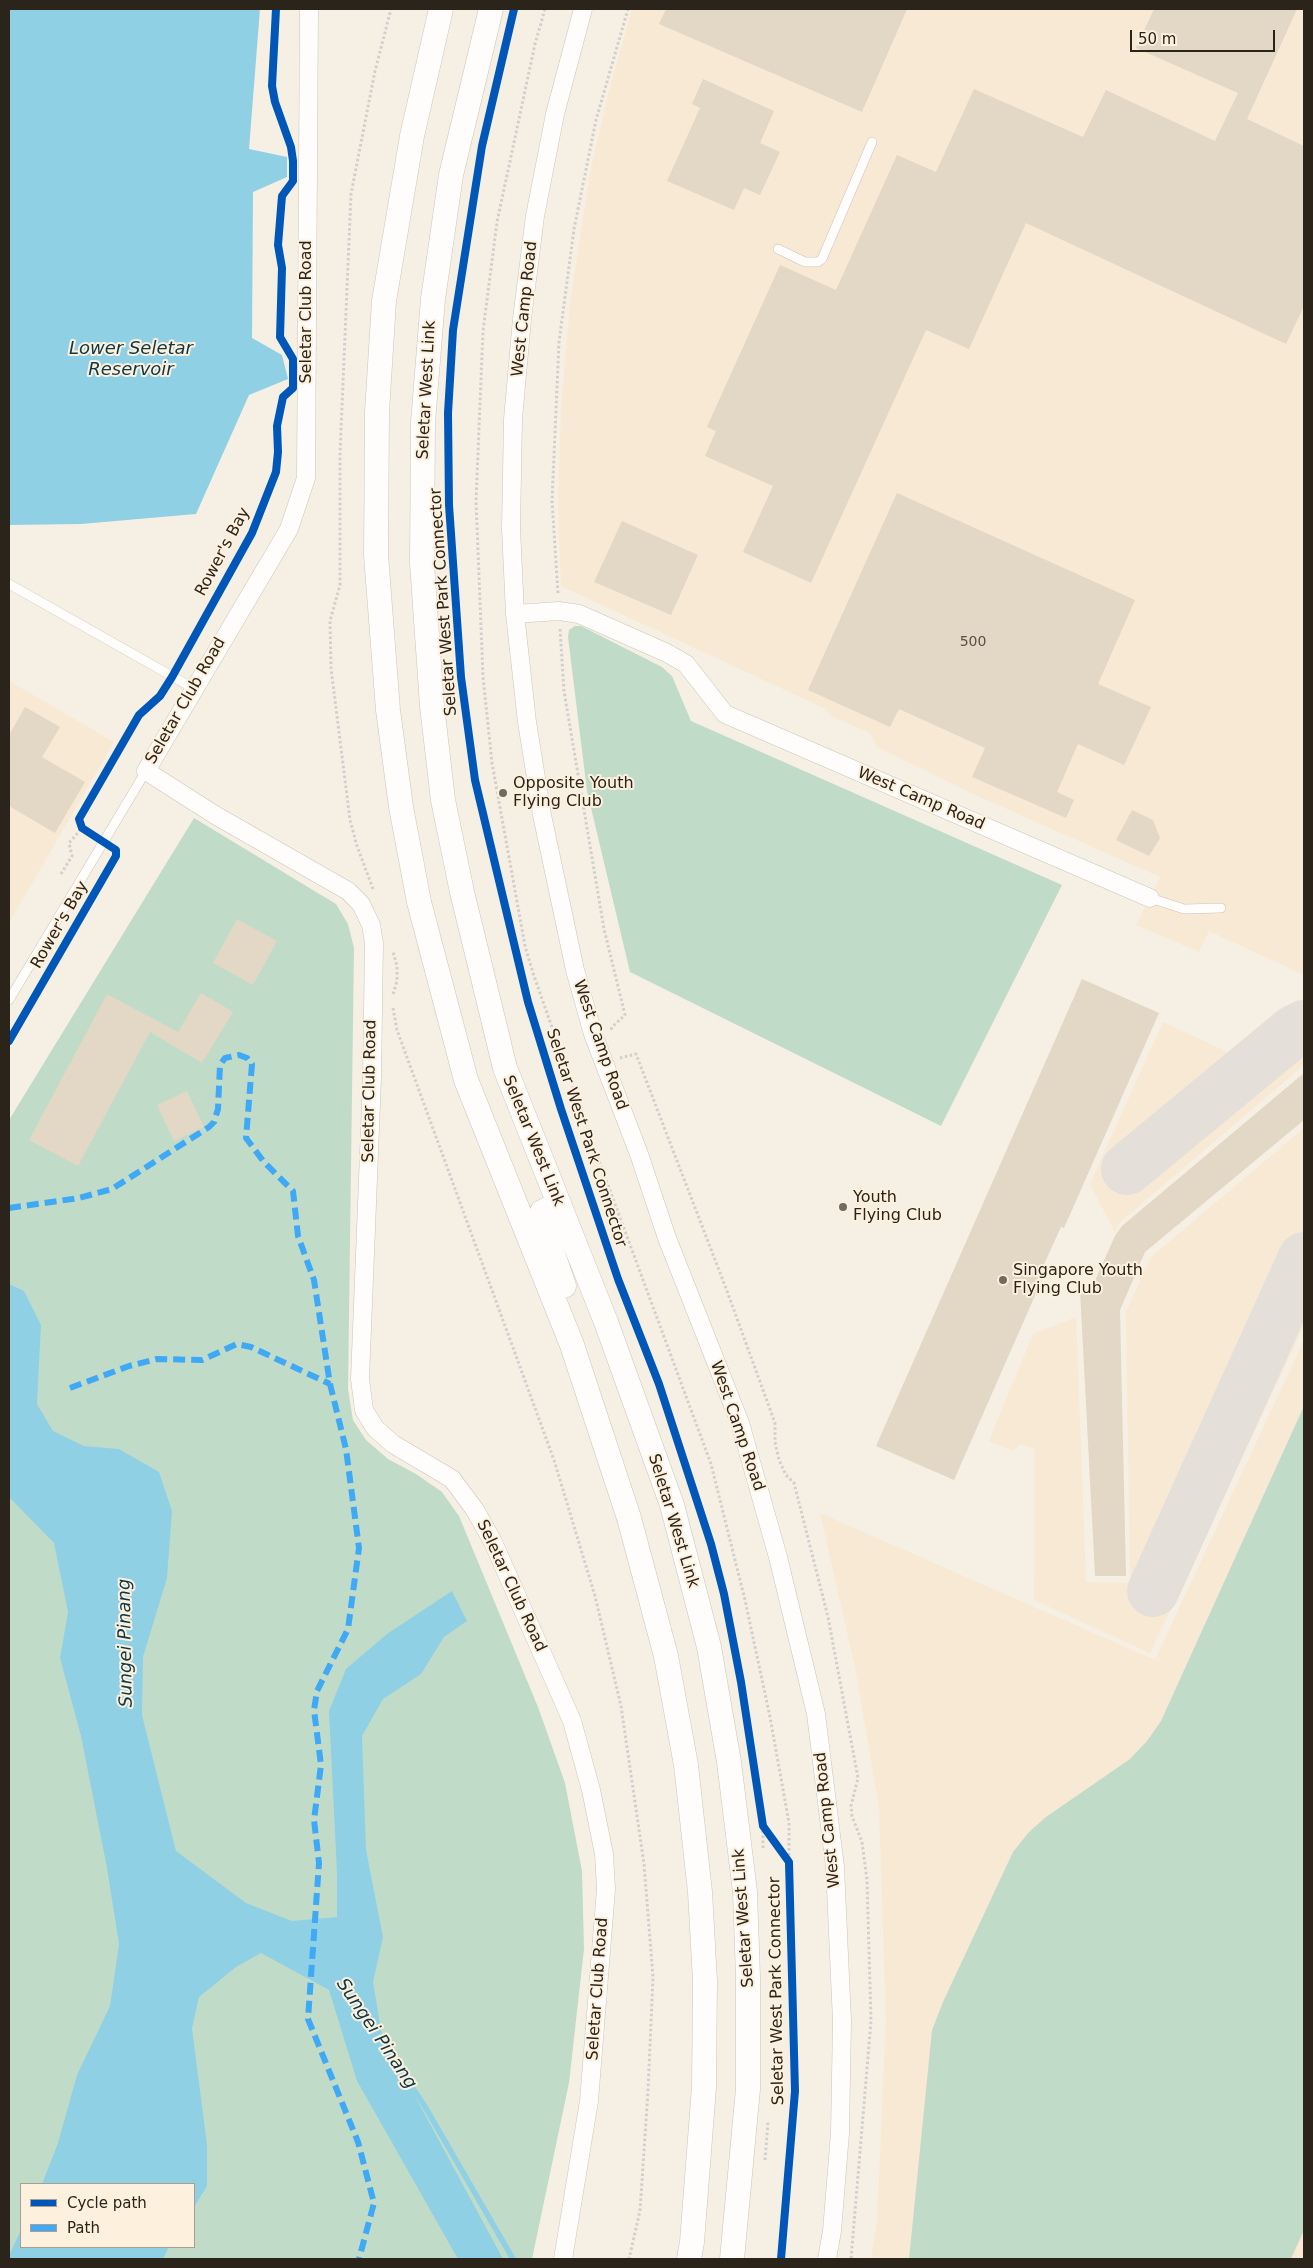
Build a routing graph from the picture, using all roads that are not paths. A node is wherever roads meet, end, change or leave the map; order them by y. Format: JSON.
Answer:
{"nodes":[{"id":1,"x":309,"y":9,"type":"edge"},
{"id":2,"x":441,"y":9,"type":"edge"},
{"id":3,"x":491,"y":9,"type":"edge"},
{"id":4,"x":582,"y":9,"type":"edge"},
{"id":5,"x":872,"y":142,"type":"dead end"},
{"id":6,"x":778,"y":249,"type":"dead end"},
{"id":7,"x":9,"y":584,"type":"edge"},
{"id":8,"x":515,"y":614,"type":"junction"},
{"id":9,"x":193,"y":688,"type":"junction"},
{"id":10,"x":146,"y":771,"type":"junction"},
{"id":11,"x":1150,"y":898,"type":"joint"},
{"id":12,"x":1222,"y":908,"type":"dead end"},
{"id":13,"x":9,"y":1000,"type":"edge"},
{"id":14,"x":558,"y":1204,"type":"junction"},
{"id":15,"x":572,"y":1345,"type":"junction"},
{"id":16,"x":563,"y":2259,"type":"edge"},
{"id":17,"x":689,"y":2259,"type":"edge"},
{"id":18,"x":732,"y":2259,"type":"edge"},
{"id":19,"x":827,"y":2259,"type":"edge"}],
"edges":[{"from":1,"to":9,"type":"street","name":"Seletar Club Road"},
{"from":2,"to":15,"type":"main road"},
{"from":3,"to":14,"type":"main road","name":"Seletar West Link"},
{"from":4,"to":8,"type":"street","name":"West Camp Road"},
{"from":5,"to":6,"type":"lane"},
{"from":7,"to":9,"type":"lane"},
{"from":8,"to":11,"type":"street","name":"West Camp Road"},
{"from":8,"to":19,"type":"street","name":"West Camp Road"},
{"from":9,"to":10,"type":"street","name":"Seletar Club Road"},
{"from":10,"to":13,"type":"lane"},
{"from":10,"to":16,"type":"street","name":"Seletar Club Road"},
{"from":11,"to":12,"type":"lane"},
{"from":14,"to":15,"type":"main road"},
{"from":14,"to":18,"type":"main road","name":"Seletar West Link"},
{"from":15,"to":17,"type":"main road"}]}
